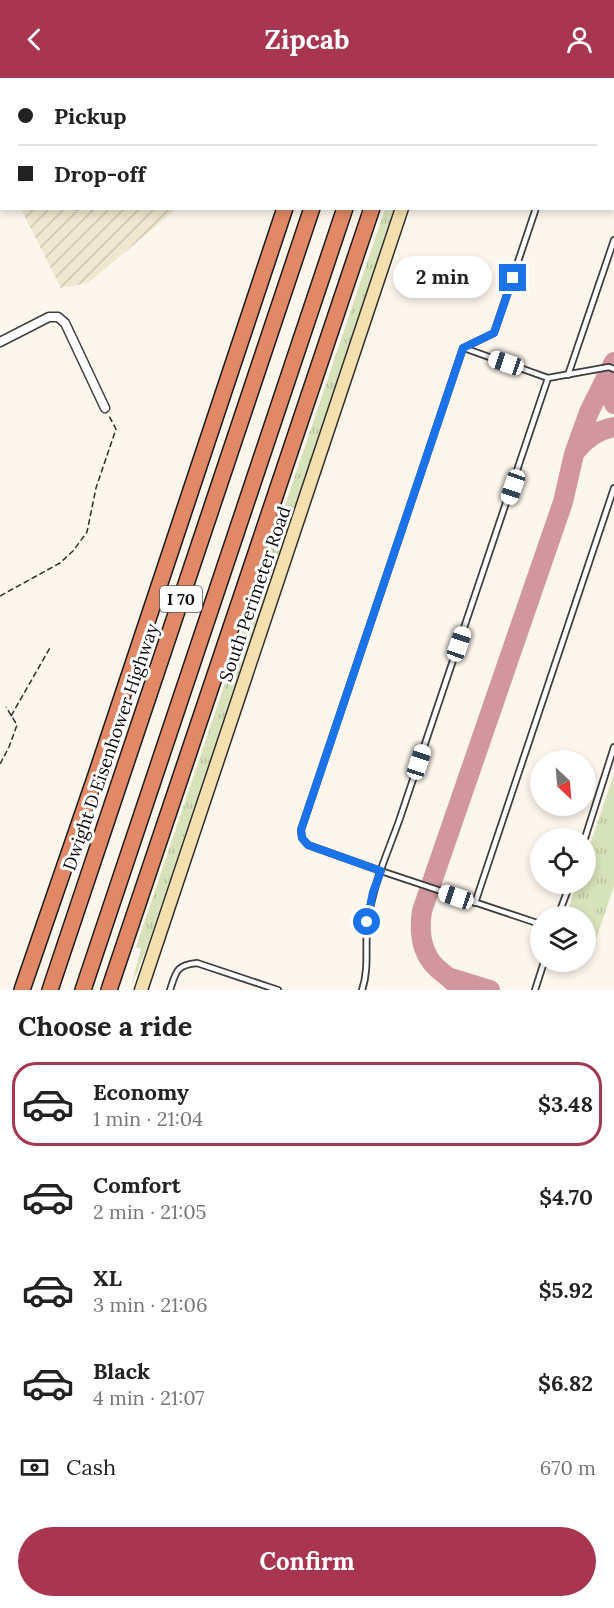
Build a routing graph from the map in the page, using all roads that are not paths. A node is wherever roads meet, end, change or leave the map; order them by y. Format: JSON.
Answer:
{"nodes":[{"id":1,"x":284,"y":210,"type":"edge"},
{"id":2,"x":311,"y":210,"type":"edge"},
{"id":3,"x":344,"y":210,"type":"edge"},
{"id":4,"x":371,"y":210,"type":"edge"},
{"id":5,"x":401,"y":210,"type":"edge"},
{"id":6,"x":535,"y":210,"type":"edge"},
{"id":7,"x":614,"y":240,"type":"edge"},
{"id":8,"x":0,"y":342,"type":"edge"},
{"id":9,"x":463,"y":348,"type":"junction"},
{"id":10,"x":614,"y":369,"type":"edge"},
{"id":11,"x":568,"y":375,"type":"junction"},
{"id":12,"x":548,"y":378,"type":"junction"},
{"id":13,"x":105,"y":408,"type":"road end"},
{"id":14,"x":614,"y":488,"type":"edge"},
{"id":15,"x":614,"y":747,"type":"edge"},
{"id":16,"x":588,"y":828,"type":"edge"},
{"id":17,"x":381,"y":871,"type":"junction"},
{"id":18,"x":475,"y":903,"type":"junction"},
{"id":19,"x":530,"y":921,"type":"edge"},
{"id":20,"x":541,"y":972,"type":"edge"},
{"id":21,"x":22,"y":990,"type":"edge"},
{"id":22,"x":50,"y":990,"type":"edge"},
{"id":23,"x":83,"y":990,"type":"edge"},
{"id":24,"x":109,"y":990,"type":"edge"},
{"id":25,"x":141,"y":990,"type":"edge"},
{"id":26,"x":170,"y":990,"type":"edge"},
{"id":27,"x":278,"y":990,"type":"edge"},
{"id":28,"x":362,"y":990,"type":"edge"},
{"id":29,"x":535,"y":990,"type":"edge"}],
"edges":[{"from":1,"to":21,"type":"highway"},
{"from":2,"to":22,"type":"highway","name":"Dwight D Eisenhower Highway","number":"I 70"},
{"from":3,"to":23,"type":"highway","number":"I 70"},
{"from":4,"to":24,"type":"highway"},
{"from":5,"to":25,"type":"street","name":"South Perimeter Road"},
{"from":6,"to":9,"type":"lane"},
{"from":7,"to":11,"type":"lane"},
{"from":8,"to":13,"type":"street"},
{"from":9,"to":12,"type":"lane"},
{"from":9,"to":17,"type":"lane"},
{"from":10,"to":11,"type":"lane"},
{"from":11,"to":12,"type":"lane"},
{"from":12,"to":17,"type":"lane"},
{"from":14,"to":18,"type":"lane"},
{"from":15,"to":16,"type":"lane"},
{"from":17,"to":18,"type":"lane"},
{"from":17,"to":28,"type":"lane"},
{"from":18,"to":19,"type":"lane"},
{"from":20,"to":29,"type":"lane"},
{"from":26,"to":27,"type":"lane"}]}
